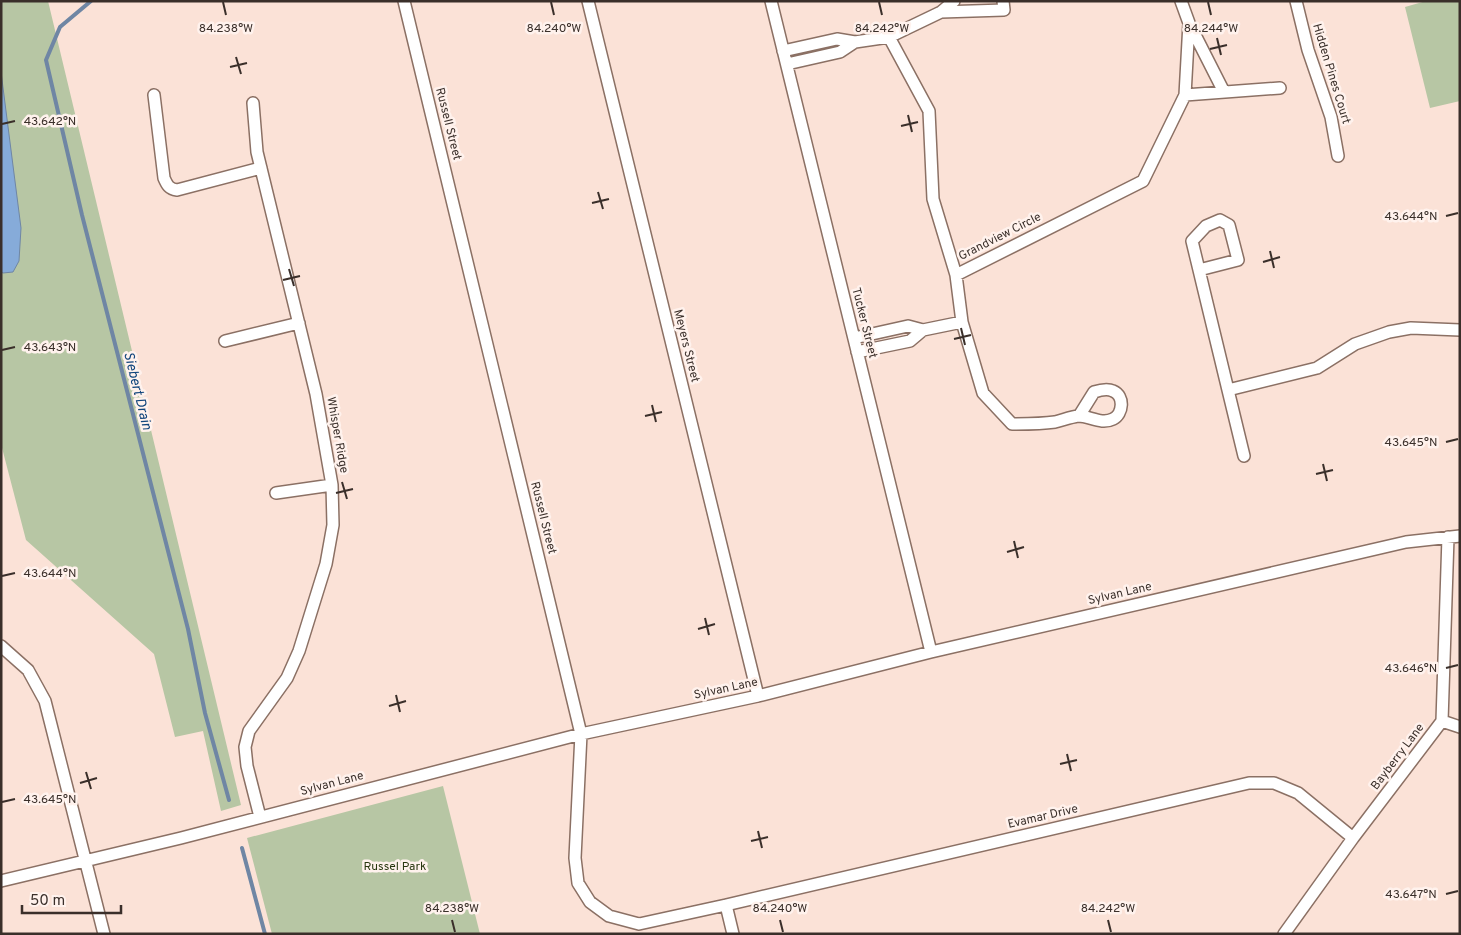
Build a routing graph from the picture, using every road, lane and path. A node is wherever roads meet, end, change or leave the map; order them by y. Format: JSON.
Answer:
{"nodes":[{"id":1,"x":404,"y":1,"type":"edge"},
{"id":2,"x":588,"y":1,"type":"edge"},
{"id":3,"x":771,"y":1,"type":"edge"},
{"id":4,"x":954,"y":1,"type":"edge"},
{"id":5,"x":1003,"y":1,"type":"edge"},
{"id":6,"x":1181,"y":1,"type":"edge"},
{"id":7,"x":1296,"y":1,"type":"edge"},
{"id":8,"x":941,"y":12,"type":"junction"},
{"id":9,"x":1189,"y":23,"type":"junction"},
{"id":10,"x":889,"y":37,"type":"junction"},
{"id":11,"x":855,"y":42,"type":"junction"},
{"id":12,"x":783,"y":51,"type":"junction"},
{"id":13,"x":787,"y":64,"type":"junction"},
{"id":14,"x":1280,"y":88,"type":"dead end"},
{"id":15,"x":1224,"y":92,"type":"junction"},
{"id":16,"x":154,"y":94,"type":"dead end"},
{"id":17,"x":1185,"y":95,"type":"junction"},
{"id":18,"x":253,"y":102,"type":"dead end"},
{"id":19,"x":1338,"y":156,"type":"dead end"},
{"id":20,"x":261,"y":168,"type":"junction"},
{"id":21,"x":1199,"y":270,"type":"junction"},
{"id":22,"x":956,"y":275,"type":"junction"},
{"id":23,"x":962,"y":322,"type":"junction"},
{"id":24,"x":299,"y":323,"type":"junction"},
{"id":25,"x":923,"y":330,"type":"junction"},
{"id":26,"x":1460,"y":330,"type":"edge"},
{"id":27,"x":854,"y":338,"type":"junction"},
{"id":28,"x":225,"y":341,"type":"dead end"},
{"id":29,"x":857,"y":352,"type":"junction"},
{"id":30,"x":1228,"y":390,"type":"junction"},
{"id":31,"x":1078,"y":416,"type":"dead end"},
{"id":32,"x":1244,"y":456,"type":"dead end"},
{"id":33,"x":332,"y":485,"type":"junction"},
{"id":34,"x":276,"y":493,"type":"dead end"},
{"id":35,"x":1460,"y":536,"type":"edge"},
{"id":36,"x":1448,"y":537,"type":"junction"},
{"id":37,"x":1,"y":646,"type":"edge"},
{"id":38,"x":931,"y":652,"type":"junction"},
{"id":39,"x":758,"y":696,"type":"junction"},
{"id":40,"x":1442,"y":721,"type":"junction"},
{"id":41,"x":1460,"y":727,"type":"edge"},
{"id":42,"x":581,"y":734,"type":"junction"},
{"id":43,"x":260,"y":818,"type":"junction"},
{"id":44,"x":1353,"y":838,"type":"junction"},
{"id":45,"x":85,"y":860,"type":"junction"},
{"id":46,"x":1,"y":881,"type":"edge"},
{"id":47,"x":726,"y":905,"type":"junction"},
{"id":48,"x":104,"y":934,"type":"edge"},
{"id":49,"x":733,"y":934,"type":"edge"},
{"id":50,"x":1284,"y":934,"type":"edge"}],
"edges":[{"from":1,"to":42,"type":"street","name":"Russell Street"},
{"from":2,"to":39,"type":"street","name":"Meyers Street"},
{"from":3,"to":12,"type":"street","name":"Tucker Street"},
{"from":4,"to":8,"type":"street"},
{"from":5,"to":8,"type":"street"},
{"from":6,"to":9,"type":"street","name":"Grandview Circle"},
{"from":7,"to":19,"type":"street","name":"Hidden Pines Court"},
{"from":8,"to":10,"type":"street"},
{"from":9,"to":15,"type":"street","name":"Grandview Circle"},
{"from":9,"to":17,"type":"street","name":"Grandview Circle"},
{"from":10,"to":11,"type":"street"},
{"from":10,"to":22,"type":"street","name":"Grandview Circle"},
{"from":11,"to":12,"type":"street"},
{"from":11,"to":13,"type":"street"},
{"from":12,"to":13,"type":"street","name":"Tucker Street"},
{"from":13,"to":27,"type":"street","name":"Tucker Street"},
{"from":14,"to":15,"type":"street"},
{"from":15,"to":17,"type":"street"},
{"from":16,"to":20,"type":"street"},
{"from":17,"to":22,"type":"street","name":"Grandview Circle"},
{"from":18,"to":20,"type":"street","name":"Whisper Ridge"},
{"from":20,"to":24,"type":"street","name":"Whisper Ridge"},
{"from":21,"to":21,"type":"street"},
{"from":21,"to":30,"type":"street"},
{"from":22,"to":23,"type":"street"},
{"from":23,"to":25,"type":"street"},
{"from":23,"to":31,"type":"street"},
{"from":24,"to":28,"type":"street"},
{"from":24,"to":33,"type":"street","name":"Whisper Ridge"},
{"from":25,"to":27,"type":"street"},
{"from":25,"to":29,"type":"street"},
{"from":26,"to":30,"type":"street"},
{"from":27,"to":29,"type":"street","name":"Tucker Street"},
{"from":29,"to":38,"type":"street","name":"Tucker Street"},
{"from":30,"to":32,"type":"street"},
{"from":33,"to":34,"type":"street"},
{"from":33,"to":43,"type":"street","name":"Whisper Ridge"},
{"from":35,"to":36,"type":"street","name":"Sylvan Lane"},
{"from":36,"to":38,"type":"street","name":"Sylvan Lane"},
{"from":36,"to":40,"type":"street","name":"Bayberry Lane"},
{"from":37,"to":45,"type":"street"},
{"from":38,"to":39,"type":"street","name":"Sylvan Lane"},
{"from":39,"to":42,"type":"street","name":"Sylvan Lane"},
{"from":40,"to":41,"type":"street"},
{"from":40,"to":44,"type":"street","name":"Bayberry Lane"},
{"from":42,"to":43,"type":"street","name":"Sylvan Lane"},
{"from":42,"to":47,"type":"street","name":"Russell Street"},
{"from":43,"to":45,"type":"street","name":"Sylvan Lane"},
{"from":44,"to":47,"type":"street","name":"Evamar Drive"},
{"from":44,"to":50,"type":"street","name":"Bayberry Lane"},
{"from":45,"to":46,"type":"street","name":"Sylvan Lane"},
{"from":45,"to":48,"type":"street"},
{"from":47,"to":49,"type":"street"}]}
